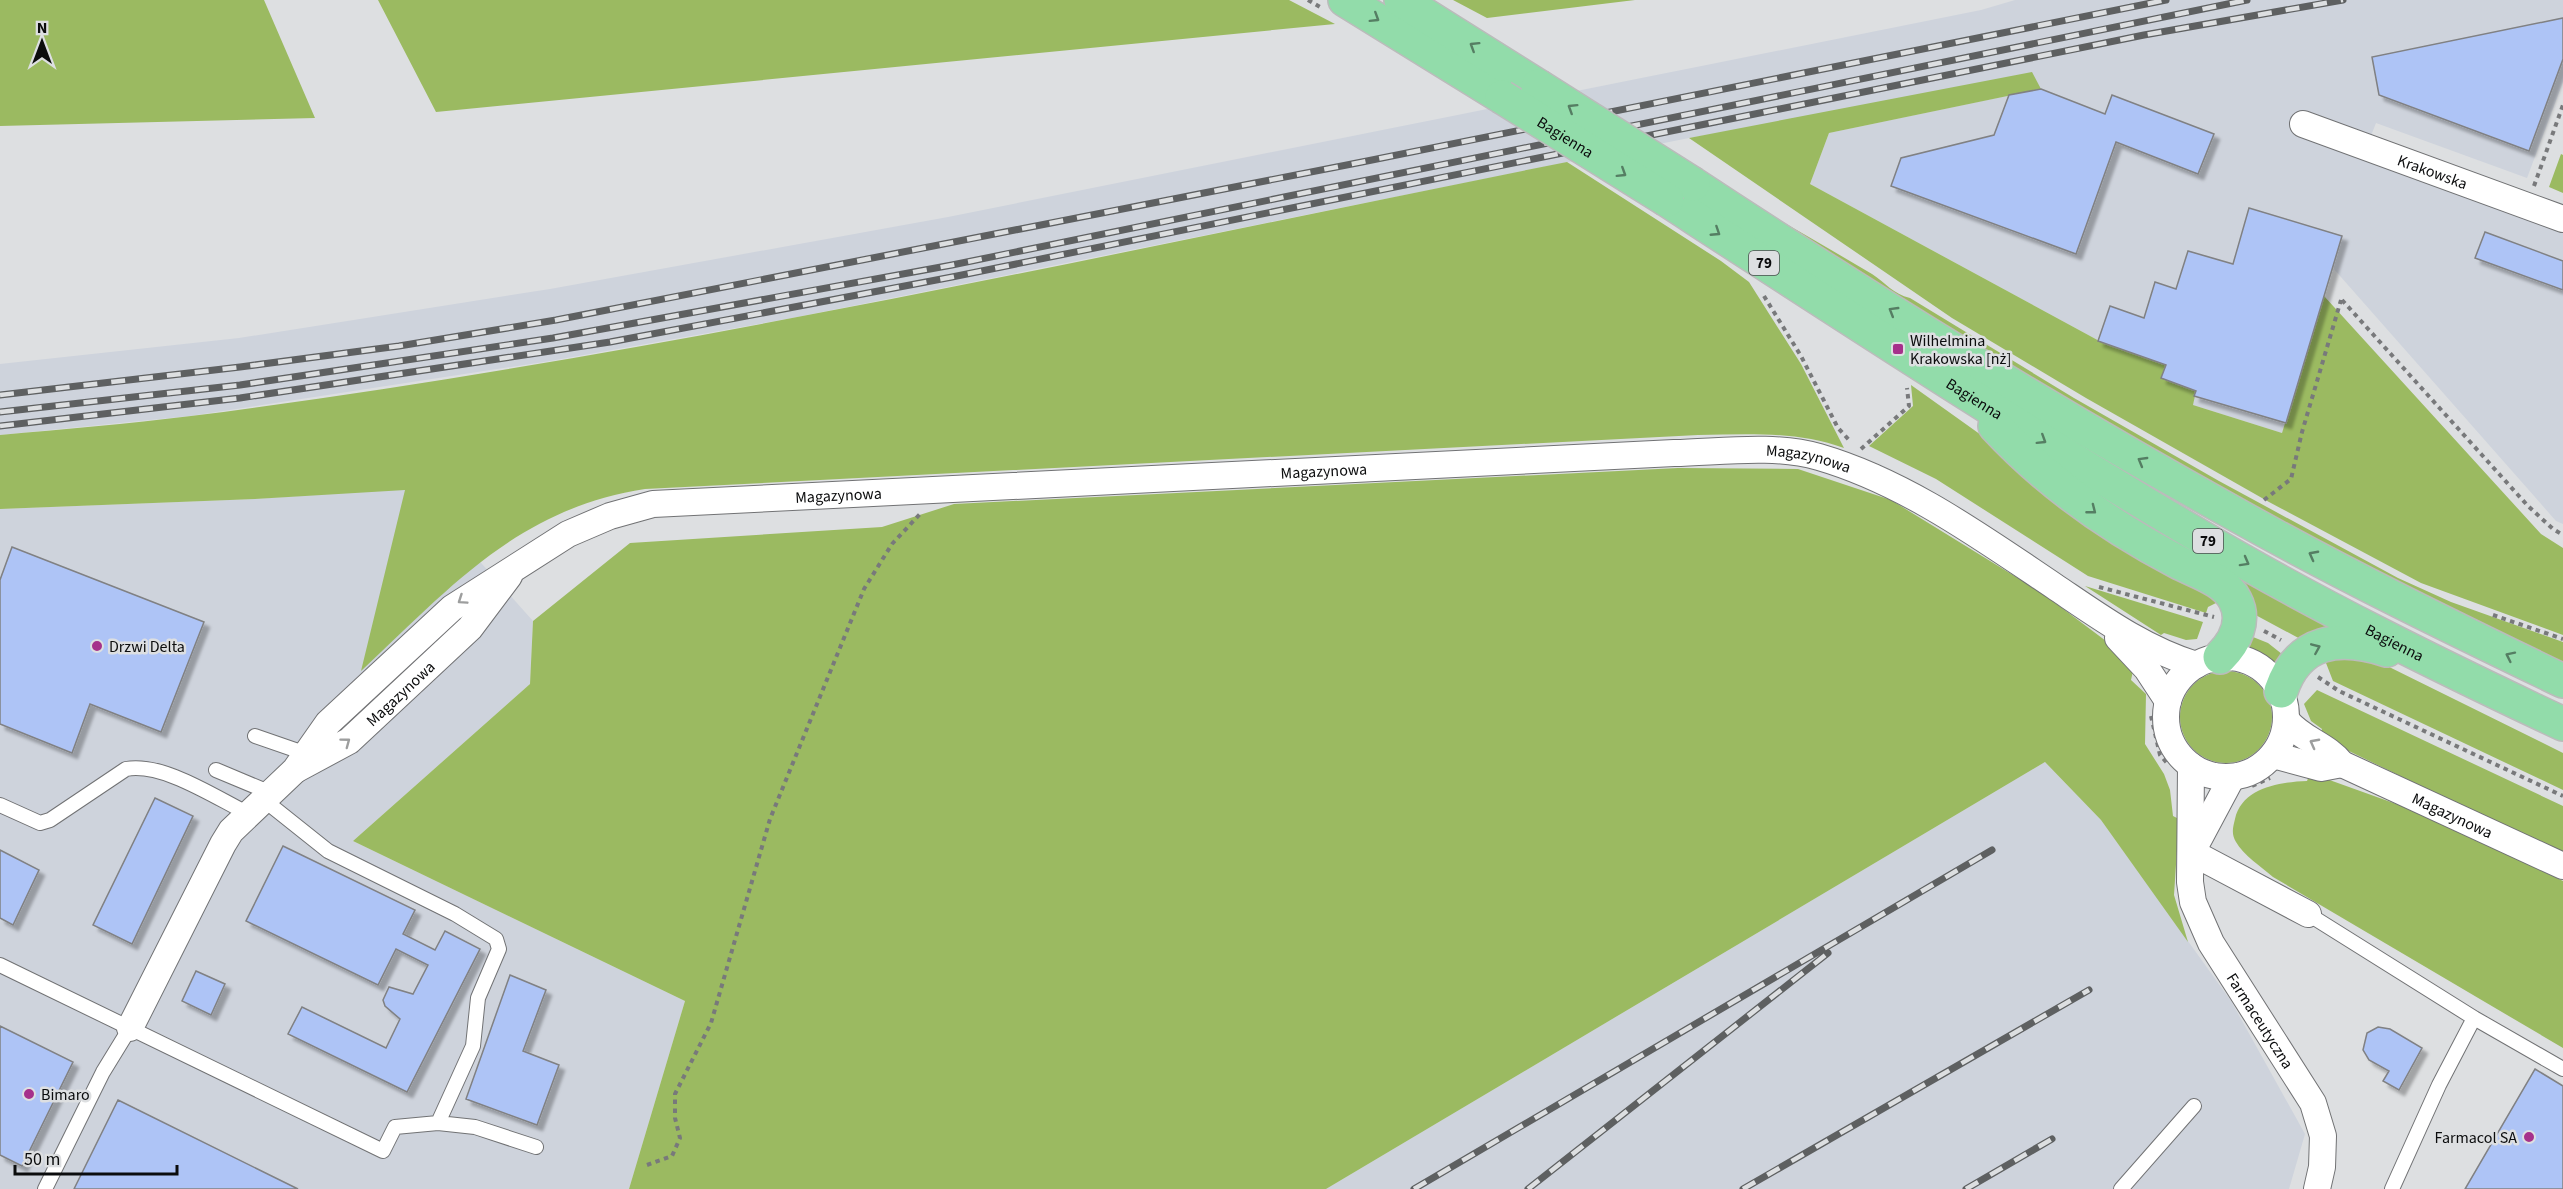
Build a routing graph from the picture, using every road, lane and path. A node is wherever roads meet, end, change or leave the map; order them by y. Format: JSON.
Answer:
{"nodes":[{"id":1,"x":1346,"y":0,"type":"edge"},
{"id":2,"x":1401,"y":0,"type":"edge"},
{"id":3,"x":2563,"y":105,"type":"edge"},
{"id":4,"x":2303,"y":124,"type":"dead end"},
{"id":5,"x":1680,"y":192,"type":"junction"},
{"id":6,"x":2527,"y":205,"type":"junction"},
{"id":7,"x":2563,"y":219,"type":"edge"},
{"id":8,"x":1767,"y":300,"type":"dead end"},
{"id":9,"x":1907,"y":387,"type":"dead end"},
{"id":10,"x":1974,"y":398,"type":"junction"},
{"id":11,"x":943,"y":490,"type":"junction"},
{"id":12,"x":2262,"y":502,"type":"dead end"},
{"id":13,"x":2563,"y":535,"type":"edge"},
{"id":14,"x":2094,"y":585,"type":"dead end"},
{"id":15,"x":2225,"y":620,"type":"junction"},
{"id":16,"x":2104,"y":622,"type":"junction"},
{"id":17,"x":2208,"y":661,"type":"junction"},
{"id":18,"x":2448,"y":670,"type":"junction"},
{"id":19,"x":2311,"y":674,"type":"junction"},
{"id":20,"x":2563,"y":681,"type":"edge"},
{"id":21,"x":2159,"y":706,"type":"junction"},
{"id":22,"x":2284,"y":706,"type":"junction"},
{"id":23,"x":2563,"y":724,"type":"edge"},
{"id":24,"x":255,"y":736,"type":"dead end"},
{"id":25,"x":2273,"y":755,"type":"junction"},
{"id":26,"x":301,"y":762,"type":"junction"},
{"id":27,"x":2301,"y":763,"type":"junction"},
{"id":28,"x":2342,"y":764,"type":"junction"},
{"id":29,"x":2184,"y":769,"type":"junction"},
{"id":30,"x":216,"y":771,"type":"dead end"},
{"id":31,"x":2239,"y":783,"type":"junction"},
{"id":32,"x":2563,"y":795,"type":"edge"},
{"id":33,"x":262,"y":802,"type":"junction"},
{"id":34,"x":0,"y":805,"type":"edge"},
{"id":35,"x":2191,"y":852,"type":"junction"},
{"id":36,"x":2563,"y":866,"type":"edge"},
{"id":37,"x":2308,"y":914,"type":"joint"},
{"id":38,"x":0,"y":965,"type":"edge"},
{"id":39,"x":2474,"y":1018,"type":"junction"},
{"id":40,"x":130,"y":1028,"type":"junction"},
{"id":41,"x":2563,"y":1069,"type":"edge"},
{"id":42,"x":2194,"y":1106,"type":"dead end"},
{"id":43,"x":438,"y":1124,"type":"junction"},
{"id":44,"x":536,"y":1147,"type":"dead end"},
{"id":45,"x":647,"y":1165,"type":"dead end"},
{"id":46,"x":45,"y":1189,"type":"edge"},
{"id":47,"x":2121,"y":1189,"type":"edge"},
{"id":48,"x":2317,"y":1189,"type":"edge"},
{"id":49,"x":2392,"y":1189,"type":"edge"}],
"edges":[{"from":1,"to":5,"type":"main road","name":"Bagienna","number":"79","one_way":true,"bridge":true},
{"from":5,"to":2,"type":"main road","name":"Bagienna","number":"79","one_way":true,"bridge":true},
{"from":3,"to":6,"type":"path"},
{"from":4,"to":6,"type":"street","name":"Krakowska"},
{"from":5,"to":10,"type":"main road","name":"Bagienna","number":"79","one_way":true},
{"from":20,"to":5,"type":"main road","name":"Bagienna","number":"79","one_way":true},
{"from":6,"to":7,"type":"street","name":"Krakowska"},
{"from":8,"to":9,"type":"path"},
{"from":10,"to":15,"type":"main road","one_way":true},
{"from":10,"to":18,"type":"main road","name":"Bagienna","number":"79","one_way":true},
{"from":11,"to":16,"type":"street","name":"Magazynowa"},
{"from":11,"to":26,"type":"street","name":"Magazynowa"},
{"from":11,"to":45,"type":"path"},
{"from":12,"to":13,"type":"path"},
{"from":14,"to":15,"type":"path"},
{"from":15,"to":17,"type":"main road"},
{"from":15,"to":19,"type":"path"},
{"from":16,"to":17,"type":"street","name":"Magazynowa"},
{"from":16,"to":21,"type":"street","name":"Magazynowa"},
{"from":17,"to":21,"type":"street"},
{"from":17,"to":22,"type":"street"},
{"from":19,"to":18,"type":"main road","one_way":true},
{"from":18,"to":23,"type":"main road","name":"Bagienna","number":"79"},
{"from":19,"to":22,"type":"main road"},
{"from":19,"to":32,"type":"path"},
{"from":21,"to":29,"type":"street"},
{"from":21,"to":29,"type":"path"},
{"from":22,"to":25,"type":"street"},
{"from":28,"to":22,"type":"street","name":"Magazynowa","one_way":true},
{"from":24,"to":26,"type":"lane"},
{"from":25,"to":27,"type":"street","name":"Magazynowa"},
{"from":25,"to":31,"type":"street"},
{"from":26,"to":33,"type":"street","name":"Magazynowa"},
{"from":27,"to":28,"type":"street","name":"Magazynowa"},
{"from":27,"to":31,"type":"path"},
{"from":28,"to":36,"type":"street","name":"Magazynowa"},
{"from":29,"to":31,"type":"street"},
{"from":29,"to":35,"type":"street","name":"Farmaceutyczna"},
{"from":30,"to":33,"type":"lane"},
{"from":31,"to":35,"type":"street","name":"Farmaceutyczna"},
{"from":33,"to":34,"type":"lane"},
{"from":33,"to":40,"type":"street","name":"Magazynowa"},
{"from":33,"to":43,"type":"lane"},
{"from":35,"to":37,"type":"street"},
{"from":35,"to":48,"type":"street","name":"Farmaceutyczna"},
{"from":37,"to":39,"type":"lane"},
{"from":38,"to":40,"type":"lane"},
{"from":39,"to":41,"type":"lane"},
{"from":39,"to":49,"type":"lane"},
{"from":40,"to":43,"type":"lane"},
{"from":40,"to":46,"type":"lane"},
{"from":42,"to":47,"type":"lane"},
{"from":43,"to":44,"type":"lane"}]}
